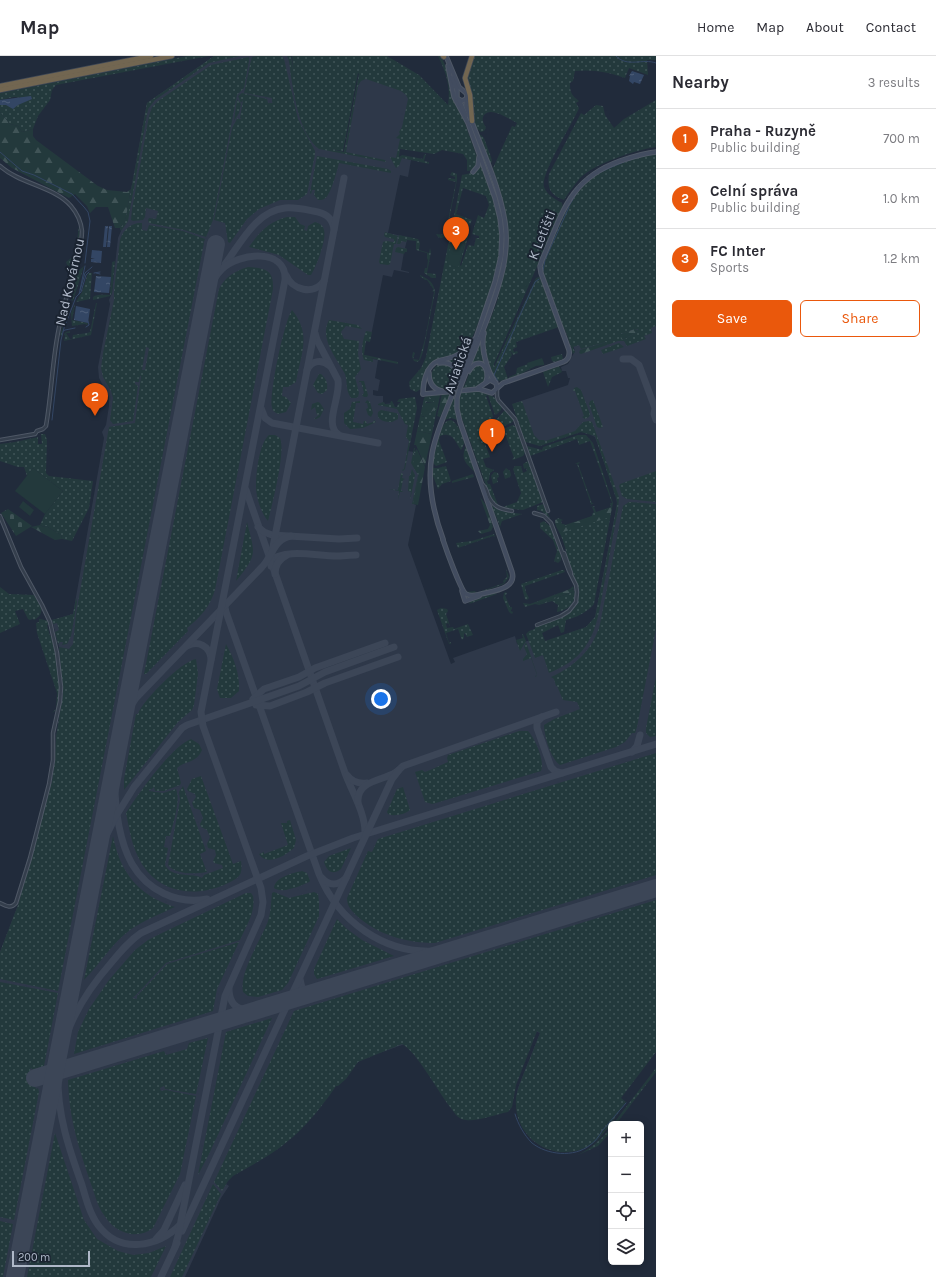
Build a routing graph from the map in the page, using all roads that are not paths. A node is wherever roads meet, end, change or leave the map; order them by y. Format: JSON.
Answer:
{"nodes":[{"id":1,"x":151,"y":56,"type":"edge"},
{"id":2,"x":172,"y":56,"type":"edge"},
{"id":3,"x":444,"y":56,"type":"edge"},
{"id":4,"x":472,"y":56,"type":"edge"},
{"id":5,"x":448,"y":66,"type":"junction"},
{"id":6,"x":0,"y":86,"type":"edge"},
{"id":7,"x":0,"y":90,"type":"edge"},
{"id":8,"x":465,"y":94,"type":"junction"},
{"id":9,"x":457,"y":95,"type":"junction"},
{"id":10,"x":458,"y":99,"type":"junction"},
{"id":11,"x":470,"y":122,"type":"junction"},
{"id":12,"x":478,"y":152,"type":"junction"},
{"id":13,"x":656,"y":152,"type":"edge"},
{"id":14,"x":0,"y":166,"type":"edge"},
{"id":15,"x":473,"y":172,"type":"dead end"},
{"id":16,"x":491,"y":307,"type":"junction"},
{"id":17,"x":476,"y":338,"type":"junction"},
{"id":18,"x":429,"y":373,"type":"junction"},
{"id":19,"x":464,"y":379,"type":"junction"},
{"id":20,"x":495,"y":382,"type":"junction"},
{"id":21,"x":505,"y":382,"type":"junction"},
{"id":22,"x":486,"y":383,"type":"junction"},
{"id":23,"x":456,"y":384,"type":"junction"},
{"id":24,"x":477,"y":389,"type":"junction"},
{"id":25,"x":497,"y":389,"type":"junction"},
{"id":26,"x":445,"y":392,"type":"junction"},
{"id":27,"x":489,"y":392,"type":"junction"},
{"id":28,"x":423,"y":394,"type":"junction"},
{"id":29,"x":497,"y":397,"type":"junction"},
{"id":30,"x":0,"y":440,"type":"edge"},
{"id":31,"x":481,"y":483,"type":"junction"},
{"id":32,"x":512,"y":511,"type":"dead end"},
{"id":33,"x":548,"y":511,"type":"dead end"},
{"id":34,"x":534,"y":513,"type":"dead end"},
{"id":35,"x":0,"y":516,"type":"edge"},
{"id":36,"x":461,"y":587,"type":"junction"},
{"id":37,"x":488,"y":593,"type":"junction"},
{"id":38,"x":537,"y":625,"type":"dead end"},
{"id":39,"x":0,"y":903,"type":"edge"}],
"edges":[{"from":1,"to":6,"type":"highway"},
{"from":2,"to":7,"type":"highway"},
{"from":3,"to":5,"type":"main road"},
{"from":3,"to":8,"type":"main road","name":"Aviatická"},
{"from":4,"to":8,"type":"highway"},
{"from":4,"to":11,"type":"highway"},
{"from":5,"to":9,"type":"main road"},
{"from":5,"to":11,"type":"main road","name":"Aviatická"},
{"from":8,"to":9,"type":"main road"},
{"from":8,"to":10,"type":"main road"},
{"from":8,"to":11,"type":"main road","name":"Aviatická"},
{"from":9,"to":10,"type":"main road"},
{"from":10,"to":11,"type":"main road"},
{"from":11,"to":12,"type":"main road","name":"Aviatická"},
{"from":11,"to":16,"type":"main road","name":"Aviatická"},
{"from":12,"to":15,"type":"main road"},
{"from":12,"to":17,"type":"main road","name":"Aviatická"},
{"from":13,"to":21,"type":"main road","name":"K Letišti"},
{"from":14,"to":30,"type":"street","name":"Nad Kovárnou"},
{"from":16,"to":19,"type":"main road","name":"Aviatická"},
{"from":16,"to":20,"type":"main road"},
{"from":17,"to":23,"type":"main road","name":"Aviatická"},
{"from":17,"to":28,"type":"main road"},
{"from":18,"to":23,"type":"main road"},
{"from":18,"to":26,"type":"main road"},
{"from":18,"to":28,"type":"main road"},
{"from":19,"to":22,"type":"main road"},
{"from":19,"to":31,"type":"main road","name":"Aviatická","bridge":true},
{"from":20,"to":21,"type":"main road","name":"K Letišti"},
{"from":20,"to":22,"type":"main road","name":"K Letišti"},
{"from":20,"to":25,"type":"main road"},
{"from":21,"to":25,"type":"main road","name":"K Letišti"},
{"from":22,"to":24,"type":"main road","name":"K Letišti"},
{"from":22,"to":27,"type":"main road"},
{"from":23,"to":36,"type":"main road","name":"Aviatická","bridge":true},
{"from":24,"to":26,"type":"main road","name":"K Letišti"},
{"from":24,"to":27,"type":"main road","name":"K Letišti"},
{"from":25,"to":27,"type":"main road","name":"K Letišti"},
{"from":25,"to":29,"type":"street"},
{"from":26,"to":28,"type":"main road","name":"K Letišti"},
{"from":27,"to":29,"type":"street"},
{"from":29,"to":33,"type":"street"},
{"from":31,"to":32,"type":"street"},
{"from":31,"to":37,"type":"main road","name":"Aviatická"},
{"from":34,"to":38,"type":"street"},
{"from":35,"to":39,"type":"street"},
{"from":36,"to":37,"type":"main road","name":"Aviatická"},
{"from":36,"to":37,"type":"main road"}]}
